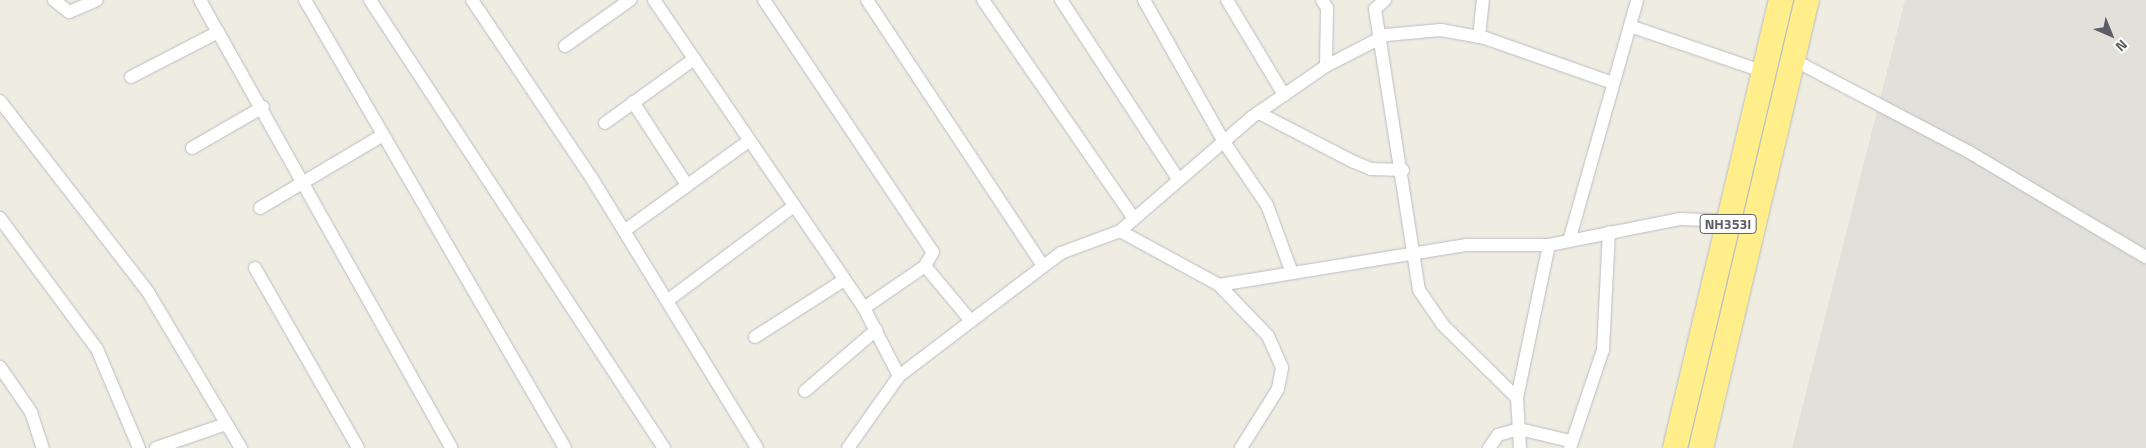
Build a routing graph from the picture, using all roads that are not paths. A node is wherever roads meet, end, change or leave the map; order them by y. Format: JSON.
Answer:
{"nodes":[{"id":1,"x":54,"y":0,"type":"edge"},
{"id":2,"x":97,"y":0,"type":"edge"},
{"id":3,"x":200,"y":0,"type":"edge"},
{"id":4,"x":305,"y":0,"type":"edge"},
{"id":5,"x":370,"y":0,"type":"edge"},
{"id":6,"x":472,"y":0,"type":"edge"},
{"id":7,"x":630,"y":0,"type":"edge"},
{"id":8,"x":654,"y":0,"type":"edge"},
{"id":9,"x":764,"y":0,"type":"edge"},
{"id":10,"x":867,"y":0,"type":"edge"},
{"id":11,"x":983,"y":0,"type":"edge"},
{"id":12,"x":1061,"y":0,"type":"edge"},
{"id":13,"x":1144,"y":0,"type":"edge"},
{"id":14,"x":1227,"y":0,"type":"edge"},
{"id":15,"x":1385,"y":0,"type":"edge"},
{"id":16,"x":1483,"y":0,"type":"edge"},
{"id":17,"x":1637,"y":0,"type":"edge"},
{"id":18,"x":1781,"y":0,"type":"edge"},
{"id":19,"x":1808,"y":0,"type":"edge"},
{"id":20,"x":1326,"y":3,"type":"edge"},
{"id":21,"x":1630,"y":26,"type":"junction"},
{"id":22,"x":218,"y":32,"type":"junction"},
{"id":23,"x":1479,"y":37,"type":"junction"},
{"id":24,"x":1379,"y":39,"type":"junction"},
{"id":25,"x":565,"y":46,"type":"dead end"},
{"id":26,"x":694,"y":59,"type":"junction"},
{"id":27,"x":1792,"y":59,"type":"junction"},
{"id":28,"x":1326,"y":66,"type":"junction"},
{"id":29,"x":1764,"y":72,"type":"junction"},
{"id":30,"x":131,"y":77,"type":"dead end"},
{"id":31,"x":1613,"y":83,"type":"junction"},
{"id":32,"x":1284,"y":95,"type":"junction"},
{"id":33,"x":0,"y":102,"type":"edge"},
{"id":34,"x":633,"y":102,"type":"junction"},
{"id":35,"x":263,"y":107,"type":"junction"},
{"id":36,"x":1259,"y":112,"type":"junction"},
{"id":37,"x":605,"y":123,"type":"dead end"},
{"id":38,"x":383,"y":135,"type":"junction"},
{"id":39,"x":750,"y":140,"type":"junction"},
{"id":40,"x":1224,"y":142,"type":"junction"},
{"id":41,"x":192,"y":148,"type":"dead end"},
{"id":42,"x":1403,"y":170,"type":"junction"},
{"id":43,"x":1179,"y":180,"type":"junction"},
{"id":44,"x":304,"y":182,"type":"junction"},
{"id":45,"x":687,"y":186,"type":"junction"},
{"id":46,"x":794,"y":206,"type":"junction"},
{"id":47,"x":260,"y":208,"type":"dead end"},
{"id":48,"x":0,"y":218,"type":"edge"},
{"id":49,"x":1134,"y":219,"type":"junction"},
{"id":50,"x":1729,"y":221,"type":"junction"},
{"id":51,"x":624,"y":231,"type":"junction"},
{"id":52,"x":1120,"y":231,"type":"junction"},
{"id":53,"x":1609,"y":232,"type":"junction"},
{"id":54,"x":1569,"y":241,"type":"junction"},
{"id":55,"x":1549,"y":245,"type":"junction"},
{"id":56,"x":1411,"y":253,"type":"junction"},
{"id":57,"x":2146,"y":257,"type":"edge"},
{"id":58,"x":925,"y":266,"type":"junction"},
{"id":59,"x":1043,"y":266,"type":"junction"},
{"id":60,"x":255,"y":268,"type":"dead end"},
{"id":61,"x":1292,"y":273,"type":"junction"},
{"id":62,"x":844,"y":280,"type":"junction"},
{"id":63,"x":1219,"y":285,"type":"junction"},
{"id":64,"x":667,"y":301,"type":"junction"},
{"id":65,"x":864,"y":308,"type":"junction"},
{"id":66,"x":971,"y":321,"type":"junction"},
{"id":67,"x":876,"y":330,"type":"junction"},
{"id":68,"x":755,"y":336,"type":"dead end"},
{"id":69,"x":0,"y":367,"type":"edge"},
{"id":70,"x":899,"y":376,"type":"junction"},
{"id":71,"x":805,"y":391,"type":"dead end"},
{"id":72,"x":1517,"y":398,"type":"junction"},
{"id":73,"x":226,"y":424,"type":"junction"},
{"id":74,"x":1519,"y":429,"type":"junction"},
{"id":75,"x":1570,"y":444,"type":"edge"},
{"id":76,"x":43,"y":448,"type":"edge"},
{"id":77,"x":139,"y":448,"type":"edge"},
{"id":78,"x":156,"y":448,"type":"edge"},
{"id":79,"x":241,"y":448,"type":"edge"},
{"id":80,"x":358,"y":448,"type":"edge"},
{"id":81,"x":451,"y":448,"type":"edge"},
{"id":82,"x":564,"y":448,"type":"edge"},
{"id":83,"x":664,"y":448,"type":"edge"},
{"id":84,"x":757,"y":448,"type":"edge"},
{"id":85,"x":848,"y":448,"type":"edge"},
{"id":86,"x":1242,"y":448,"type":"edge"},
{"id":87,"x":1489,"y":448,"type":"edge"},
{"id":88,"x":1520,"y":448,"type":"edge"},
{"id":89,"x":1675,"y":448,"type":"edge"},
{"id":90,"x":1701,"y":448,"type":"edge"}],
"edges":[{"from":1,"to":2,"type":"street"},
{"from":3,"to":22,"type":"street"},
{"from":4,"to":38,"type":"street"},
{"from":5,"to":83,"type":"street"},
{"from":6,"to":51,"type":"street"},
{"from":7,"to":25,"type":"street"},
{"from":8,"to":26,"type":"street"},
{"from":9,"to":58,"type":"street"},
{"from":10,"to":59,"type":"street"},
{"from":11,"to":49,"type":"street"},
{"from":12,"to":43,"type":"street"},
{"from":13,"to":40,"type":"street"},
{"from":14,"to":32,"type":"street"},
{"from":15,"to":24,"type":"street"},
{"from":16,"to":23,"type":"street"},
{"from":17,"to":21,"type":"street"},
{"from":18,"to":29,"type":"highway","number":"NH353I"},
{"from":19,"to":27,"type":"highway","number":"NH353I"},
{"from":20,"to":28,"type":"street"},
{"from":21,"to":29,"type":"street"},
{"from":21,"to":31,"type":"street"},
{"from":22,"to":30,"type":"street"},
{"from":22,"to":35,"type":"street"},
{"from":23,"to":24,"type":"street"},
{"from":23,"to":31,"type":"street"},
{"from":24,"to":28,"type":"street"},
{"from":24,"to":42,"type":"street"},
{"from":26,"to":34,"type":"street"},
{"from":26,"to":39,"type":"street"},
{"from":27,"to":57,"type":"street"},
{"from":27,"to":90,"type":"highway","number":"NH353I"},
{"from":28,"to":32,"type":"street"},
{"from":29,"to":50,"type":"highway","number":"NH353I"},
{"from":31,"to":54,"type":"street"},
{"from":32,"to":36,"type":"street"},
{"from":33,"to":73,"type":"street"},
{"from":34,"to":37,"type":"street"},
{"from":34,"to":45,"type":"street"},
{"from":35,"to":41,"type":"street"},
{"from":35,"to":44,"type":"street"},
{"from":36,"to":40,"type":"street"},
{"from":36,"to":42,"type":"street"},
{"from":38,"to":44,"type":"street"},
{"from":38,"to":82,"type":"street"},
{"from":39,"to":45,"type":"street"},
{"from":39,"to":46,"type":"street"},
{"from":40,"to":43,"type":"street"},
{"from":40,"to":61,"type":"street"},
{"from":42,"to":56,"type":"street"},
{"from":43,"to":49,"type":"street"},
{"from":44,"to":47,"type":"street"},
{"from":44,"to":81,"type":"street"},
{"from":45,"to":51,"type":"street"},
{"from":46,"to":62,"type":"street"},
{"from":46,"to":64,"type":"street"},
{"from":48,"to":77,"type":"street"},
{"from":49,"to":52,"type":"street"},
{"from":50,"to":53,"type":"street"},
{"from":50,"to":89,"type":"highway","number":"NH353I"},
{"from":51,"to":64,"type":"street"},
{"from":52,"to":59,"type":"street"},
{"from":52,"to":63,"type":"street"},
{"from":53,"to":54,"type":"street"},
{"from":53,"to":75,"type":"street"},
{"from":54,"to":55,"type":"street"},
{"from":55,"to":56,"type":"street"},
{"from":55,"to":72,"type":"street"},
{"from":56,"to":61,"type":"street"},
{"from":56,"to":72,"type":"street"},
{"from":58,"to":65,"type":"street"},
{"from":58,"to":66,"type":"street"},
{"from":59,"to":66,"type":"street"},
{"from":60,"to":80,"type":"street"},
{"from":61,"to":63,"type":"street"},
{"from":62,"to":65,"type":"street"},
{"from":62,"to":68,"type":"street"},
{"from":63,"to":86,"type":"street"},
{"from":64,"to":84,"type":"street"},
{"from":65,"to":67,"type":"street"},
{"from":66,"to":70,"type":"street"},
{"from":67,"to":70,"type":"street"},
{"from":67,"to":71,"type":"street"},
{"from":69,"to":76,"type":"street"},
{"from":70,"to":85,"type":"street"},
{"from":72,"to":74,"type":"street"},
{"from":73,"to":78,"type":"street"},
{"from":73,"to":79,"type":"street"},
{"from":74,"to":75,"type":"street"},
{"from":74,"to":87,"type":"street"},
{"from":74,"to":88,"type":"street"}]}
